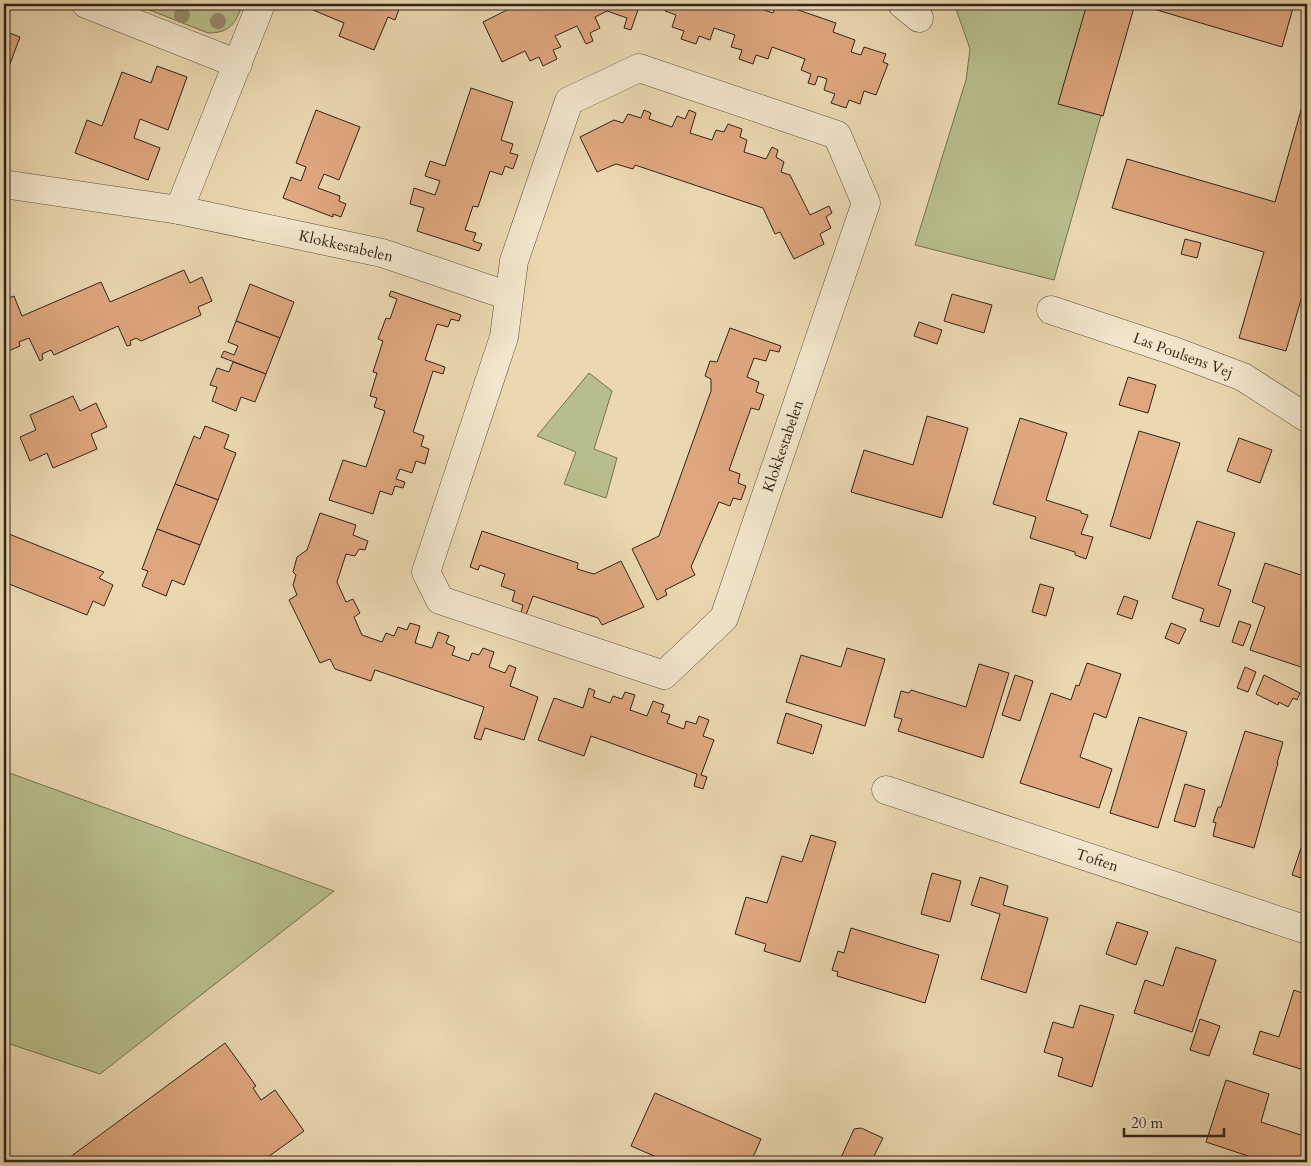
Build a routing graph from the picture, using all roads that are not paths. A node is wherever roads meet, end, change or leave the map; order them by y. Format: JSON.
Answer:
{"nodes":[{"id":1,"x":86,"y":4,"type":"edge"},
{"id":2,"x":261,"y":4,"type":"edge"},
{"id":3,"x":238,"y":64,"type":"junction"},
{"id":4,"x":4,"y":185,"type":"edge"},
{"id":5,"x":179,"y":210,"type":"junction"},
{"id":6,"x":509,"y":296,"type":"junction"},
{"id":7,"x":1051,"y":310,"type":"dead end"},
{"id":8,"x":1307,"y":418,"type":"edge"},
{"id":9,"x":886,"y":790,"type":"dead end"},
{"id":10,"x":1307,"y":930,"type":"edge"}],
"edges":[{"from":1,"to":3,"type":"street"},
{"from":2,"to":3,"type":"street"},
{"from":3,"to":5,"type":"street"},
{"from":4,"to":5,"type":"street","name":"Klokkestabelen"},
{"from":5,"to":6,"type":"street","name":"Klokkestabelen"},
{"from":6,"to":6,"type":"street","name":"Klokkestabelen"},
{"from":7,"to":8,"type":"street","name":"Las Poulsens Vej"},
{"from":9,"to":10,"type":"street","name":"Toften"}]}
